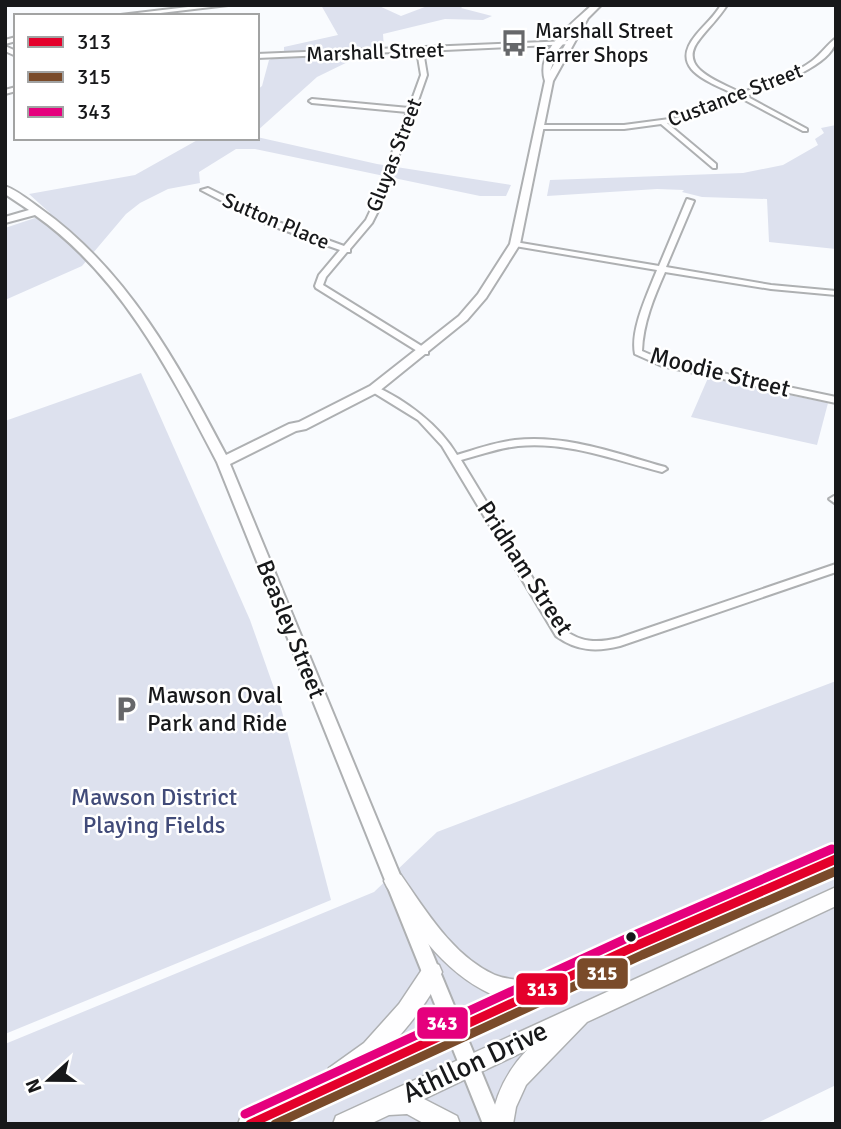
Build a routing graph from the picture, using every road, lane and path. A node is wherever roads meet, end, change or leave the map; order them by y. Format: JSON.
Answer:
{"nodes":[{"id":1,"x":225,"y":5,"type":"edge"},
{"id":2,"x":597,"y":5,"type":"edge"},
{"id":3,"x":724,"y":5,"type":"edge"},
{"id":4,"x":136,"y":14,"type":"edge"},
{"id":5,"x":583,"y":19,"type":"junction"},
{"id":6,"x":836,"y":40,"type":"edge"},
{"id":7,"x":555,"y":47,"type":"junction"},
{"id":8,"x":567,"y":47,"type":"junction"},
{"id":9,"x":420,"y":51,"type":"junction"},
{"id":10,"x":259,"y":55,"type":"edge"},
{"id":11,"x":549,"y":81,"type":"junction"},
{"id":12,"x":741,"y":95,"type":"junction"},
{"id":13,"x":312,"y":101,"type":"dead end"},
{"id":14,"x":412,"y":110,"type":"junction"},
{"id":15,"x":664,"y":124,"type":"junction"},
{"id":16,"x":540,"y":127,"type":"junction"},
{"id":17,"x":805,"y":130,"type":"dead end"},
{"id":18,"x":713,"y":166,"type":"dead end"},
{"id":19,"x":5,"y":189,"type":"edge"},
{"id":20,"x":205,"y":190,"type":"dead end"},
{"id":21,"x":691,"y":201,"type":"dead end"},
{"id":22,"x":37,"y":211,"type":"junction"},
{"id":23,"x":5,"y":220,"type":"edge"},
{"id":24,"x":515,"y":244,"type":"junction"},
{"id":25,"x":347,"y":250,"type":"junction"},
{"id":26,"x":661,"y":269,"type":"junction"},
{"id":27,"x":836,"y":293,"type":"edge"},
{"id":28,"x":425,"y":352,"type":"junction"},
{"id":29,"x":374,"y":389,"type":"junction"},
{"id":30,"x":836,"y":400,"type":"edge"},
{"id":31,"x":457,"y":458,"type":"junction"},
{"id":32,"x":224,"y":465,"type":"junction"},
{"id":33,"x":662,"y":469,"type":"dead end"},
{"id":34,"x":836,"y":568,"type":"edge"},
{"id":35,"x":836,"y":859,"type":"edge"},
{"id":36,"x":394,"y":881,"type":"junction"},
{"id":37,"x":836,"y":896,"type":"edge"},
{"id":38,"x":432,"y":972,"type":"junction"},
{"id":39,"x":535,"y":992,"type":"junction"},
{"id":40,"x":590,"y":1008,"type":"junction"},
{"id":41,"x":455,"y":1029,"type":"junction"},
{"id":42,"x":469,"y":1064,"type":"junction"},
{"id":43,"x":309,"y":1096,"type":"junction"},
{"id":44,"x":385,"y":1105,"type":"junction"},
{"id":45,"x":249,"y":1124,"type":"edge"},
{"id":46,"x":344,"y":1124,"type":"edge"},
{"id":47,"x":449,"y":1124,"type":"edge"},
{"id":48,"x":493,"y":1124,"type":"edge"},
{"id":49,"x":502,"y":1124,"type":"edge"}],
"edges":[{"from":1,"to":4,"type":"street"},
{"from":2,"to":5,"type":"street"},
{"from":3,"to":12,"type":"street"},
{"from":5,"to":7,"type":"street"},
{"from":5,"to":8,"type":"street"},
{"from":6,"to":12,"type":"street","name":"Custance Street"},
{"from":7,"to":8,"type":"street","name":"Marshall Street"},
{"from":7,"to":9,"type":"street","name":"Marshall Street"},
{"from":7,"to":11,"type":"street"},
{"from":8,"to":11,"type":"street"},
{"from":9,"to":10,"type":"street","name":"Marshall Street"},
{"from":9,"to":14,"type":"street","name":"Gluyas Street"},
{"from":11,"to":16,"type":"street"},
{"from":12,"to":15,"type":"street","name":"Custance Street"},
{"from":12,"to":17,"type":"street"},
{"from":13,"to":14,"type":"street"},
{"from":14,"to":25,"type":"street","name":"Gluyas Street"},
{"from":15,"to":16,"type":"street","name":"Custance Street"},
{"from":15,"to":18,"type":"street"},
{"from":16,"to":24,"type":"street"},
{"from":19,"to":22,"type":"street","name":"Beasley Street"},
{"from":20,"to":25,"type":"street","name":"Sutton Place"},
{"from":21,"to":26,"type":"street","name":"Moodie Street"},
{"from":22,"to":23,"type":"street"},
{"from":22,"to":32,"type":"street","name":"Beasley Street"},
{"from":24,"to":26,"type":"street"},
{"from":24,"to":28,"type":"street"},
{"from":25,"to":28,"type":"street","name":"Gluyas Street"},
{"from":26,"to":27,"type":"street"},
{"from":26,"to":30,"type":"street","name":"Moodie Street"},
{"from":28,"to":29,"type":"street"},
{"from":29,"to":31,"type":"street","name":"Pridham Street"},
{"from":29,"to":32,"type":"street"},
{"from":31,"to":33,"type":"street"},
{"from":31,"to":34,"type":"street","name":"Pridham Street"},
{"from":32,"to":36,"type":"street","name":"Beasley Street"},
{"from":35,"to":39,"type":"main road","name":"Athllon Drive"},
{"from":36,"to":38,"type":"street","name":"Beasley Street"},
{"from":36,"to":39,"type":"main road"},
{"from":37,"to":40,"type":"main road","name":"Athllon Drive"},
{"from":38,"to":41,"type":"street","name":"Beasley Street"},
{"from":38,"to":43,"type":"main road"},
{"from":39,"to":41,"type":"main road","name":"Athllon Drive"},
{"from":40,"to":42,"type":"main road","name":"Athllon Drive"},
{"from":40,"to":49,"type":"main road"},
{"from":41,"to":42,"type":"street","name":"Beasley Street"},
{"from":41,"to":43,"type":"main road","name":"Athllon Drive"},
{"from":42,"to":44,"type":"main road","name":"Athllon Drive"},
{"from":42,"to":48,"type":"street","name":"Beasley Street"},
{"from":43,"to":45,"type":"main road","name":"Athllon Drive"},
{"from":44,"to":46,"type":"main road","name":"Athllon Drive"},
{"from":44,"to":47,"type":"main road"}]}
